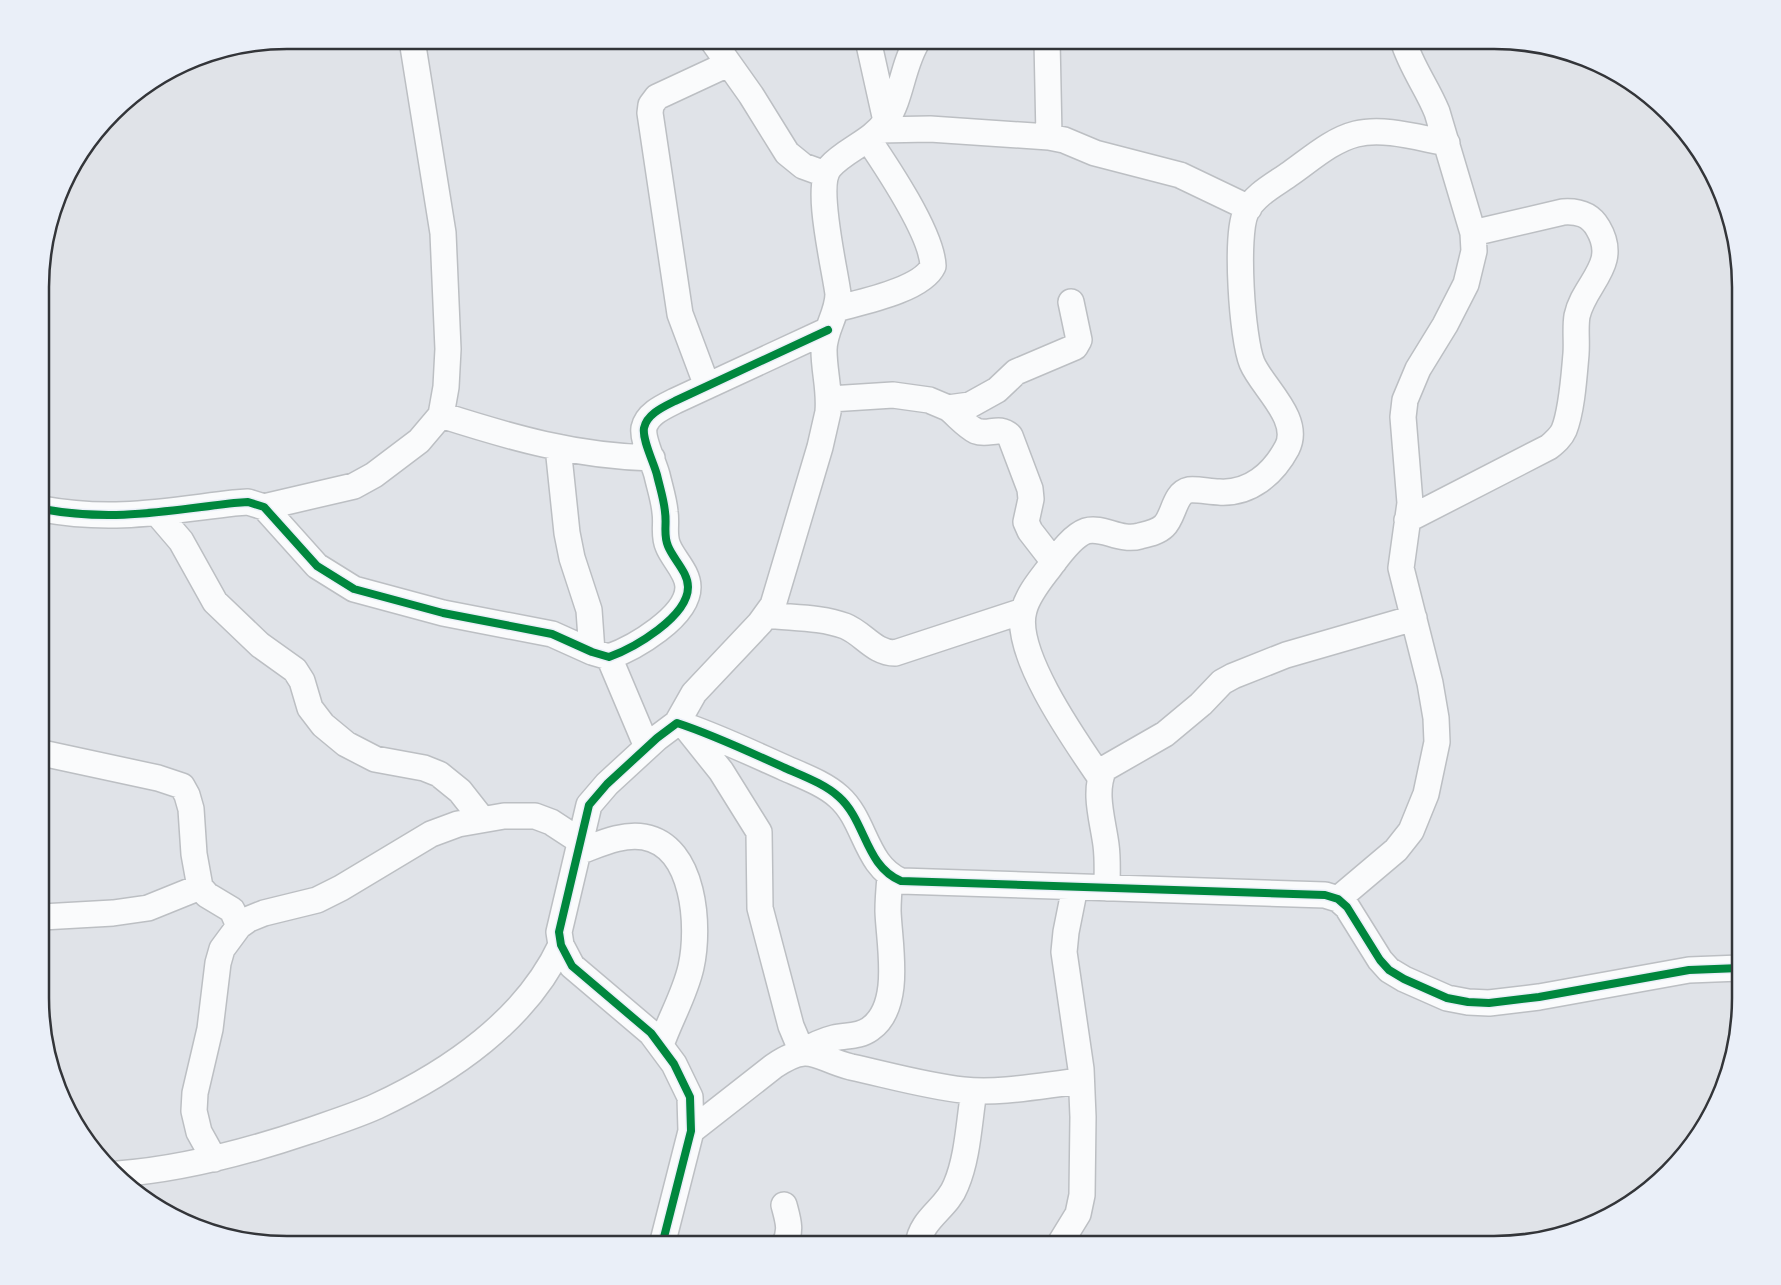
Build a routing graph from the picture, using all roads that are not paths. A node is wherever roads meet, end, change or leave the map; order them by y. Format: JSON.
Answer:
{"nodes":[{"id":1,"x":413,"y":49,"type":"edge"},
{"id":2,"x":718,"y":49,"type":"edge"},
{"id":3,"x":869,"y":49,"type":"edge"},
{"id":4,"x":914,"y":49,"type":"edge"},
{"id":5,"x":1047,"y":49,"type":"edge"},
{"id":6,"x":1407,"y":49,"type":"edge"},
{"id":7,"x":728,"y":64,"type":"junction"},
{"id":8,"x":877,"y":130,"type":"junction"},
{"id":9,"x":1049,"y":137,"type":"junction"},
{"id":10,"x":1446,"y":143,"type":"junction"},
{"id":11,"x":825,"y":174,"type":"junction"},
{"id":12,"x":1249,"y":208,"type":"junction"},
{"id":13,"x":1473,"y":233,"type":"junction"},
{"id":14,"x":1071,"y":302,"type":"dead end"},
{"id":15,"x":832,"y":320,"type":"junction"},
{"id":16,"x":707,"y":386,"type":"junction"},
{"id":17,"x":830,"y":399,"type":"junction"},
{"id":18,"x":948,"y":408,"type":"junction"},
{"id":19,"x":440,"y":415,"type":"junction"},
{"id":20,"x":558,"y":447,"type":"junction"},
{"id":21,"x":652,"y":458,"type":"junction"},
{"id":22,"x":264,"y":507,"type":"junction"},
{"id":23,"x":49,"y":510,"type":"edge"},
{"id":24,"x":157,"y":513,"type":"junction"},
{"id":25,"x":1407,"y":520,"type":"junction"},
{"id":26,"x":1054,"y":562,"type":"junction"},
{"id":27,"x":1023,"y":610,"type":"junction"},
{"id":28,"x":767,"y":615,"type":"junction"},
{"id":29,"x":1414,"y":618,"type":"junction"},
{"id":30,"x":600,"y":655,"type":"junction"},
{"id":31,"x":681,"y":724,"type":"junction"},
{"id":32,"x":647,"y":747,"type":"junction"},
{"id":33,"x":49,"y":755,"type":"edge"},
{"id":34,"x":1100,"y":777,"type":"junction"},
{"id":35,"x":482,"y":819,"type":"junction"},
{"id":36,"x":579,"y":847,"type":"junction"},
{"id":37,"x":890,"y":877,"type":"junction"},
{"id":38,"x":200,"y":887,"type":"junction"},
{"id":39,"x":1075,"y":887,"type":"junction"},
{"id":40,"x":1107,"y":888,"type":"junction"},
{"id":41,"x":1338,"y":898,"type":"junction"},
{"id":42,"x":49,"y":917,"type":"edge"},
{"id":43,"x":240,"y":926,"type":"junction"},
{"id":44,"x":561,"y":945,"type":"junction"},
{"id":45,"x":1732,"y":968,"type":"edge"},
{"id":46,"x":661,"y":1045,"type":"junction"},
{"id":47,"x":802,"y":1052,"type":"junction"},
{"id":48,"x":1081,"y":1081,"type":"junction"},
{"id":49,"x":974,"y":1090,"type":"junction"},
{"id":50,"x":691,"y":1131,"type":"junction"},
{"id":51,"x":214,"y":1159,"type":"junction"},
{"id":52,"x":125,"y":1173,"type":"edge"},
{"id":53,"x":784,"y":1205,"type":"dead end"},
{"id":54,"x":664,"y":1236,"type":"edge"},
{"id":55,"x":788,"y":1236,"type":"edge"},
{"id":56,"x":920,"y":1236,"type":"edge"},
{"id":57,"x":1065,"y":1236,"type":"edge"}],
"edges":[{"from":1,"to":19,"type":"street"},
{"from":2,"to":7,"type":"street"},
{"from":3,"to":8,"type":"street"},
{"from":4,"to":8,"type":"street"},
{"from":5,"to":9,"type":"street"},
{"from":6,"to":10,"type":"street"},
{"from":7,"to":11,"type":"street"},
{"from":7,"to":16,"type":"street"},
{"from":8,"to":9,"type":"street"},
{"from":8,"to":11,"type":"street"},
{"from":8,"to":15,"type":"street"},
{"from":9,"to":12,"type":"street"},
{"from":10,"to":12,"type":"street"},
{"from":10,"to":13,"type":"street"},
{"from":11,"to":15,"type":"street"},
{"from":12,"to":26,"type":"street"},
{"from":13,"to":25,"type":"street"},
{"from":13,"to":25,"type":"street"},
{"from":14,"to":18,"type":"street"},
{"from":15,"to":16,"type":"street"},
{"from":15,"to":17,"type":"street"},
{"from":16,"to":21,"type":"street"},
{"from":17,"to":18,"type":"street"},
{"from":17,"to":28,"type":"street"},
{"from":18,"to":26,"type":"street"},
{"from":19,"to":20,"type":"street"},
{"from":19,"to":22,"type":"street"},
{"from":20,"to":21,"type":"street"},
{"from":20,"to":30,"type":"street"},
{"from":21,"to":30,"type":"street"},
{"from":22,"to":24,"type":"street"},
{"from":22,"to":30,"type":"street"},
{"from":23,"to":24,"type":"street"},
{"from":24,"to":35,"type":"street"},
{"from":25,"to":29,"type":"street"},
{"from":26,"to":27,"type":"street"},
{"from":27,"to":28,"type":"street"},
{"from":27,"to":34,"type":"street"},
{"from":28,"to":31,"type":"street"},
{"from":29,"to":34,"type":"street"},
{"from":29,"to":41,"type":"street"},
{"from":30,"to":32,"type":"street"},
{"from":31,"to":32,"type":"street"},
{"from":31,"to":37,"type":"street"},
{"from":31,"to":47,"type":"street"},
{"from":32,"to":36,"type":"street"},
{"from":33,"to":38,"type":"street"},
{"from":34,"to":40,"type":"street"},
{"from":35,"to":36,"type":"street"},
{"from":35,"to":43,"type":"street"},
{"from":36,"to":44,"type":"street"},
{"from":36,"to":46,"type":"street"},
{"from":37,"to":39,"type":"street"},
{"from":37,"to":47,"type":"street"},
{"from":38,"to":42,"type":"street"},
{"from":38,"to":43,"type":"street"},
{"from":39,"to":40,"type":"street"},
{"from":39,"to":48,"type":"street"},
{"from":40,"to":41,"type":"street"},
{"from":41,"to":45,"type":"street"},
{"from":43,"to":51,"type":"street"},
{"from":44,"to":46,"type":"street"},
{"from":44,"to":51,"type":"street"},
{"from":46,"to":50,"type":"street"},
{"from":47,"to":49,"type":"street"},
{"from":47,"to":50,"type":"street"},
{"from":48,"to":49,"type":"street"},
{"from":48,"to":57,"type":"street"},
{"from":49,"to":56,"type":"street"},
{"from":50,"to":54,"type":"street"},
{"from":51,"to":52,"type":"street"},
{"from":53,"to":55,"type":"street"}]}
